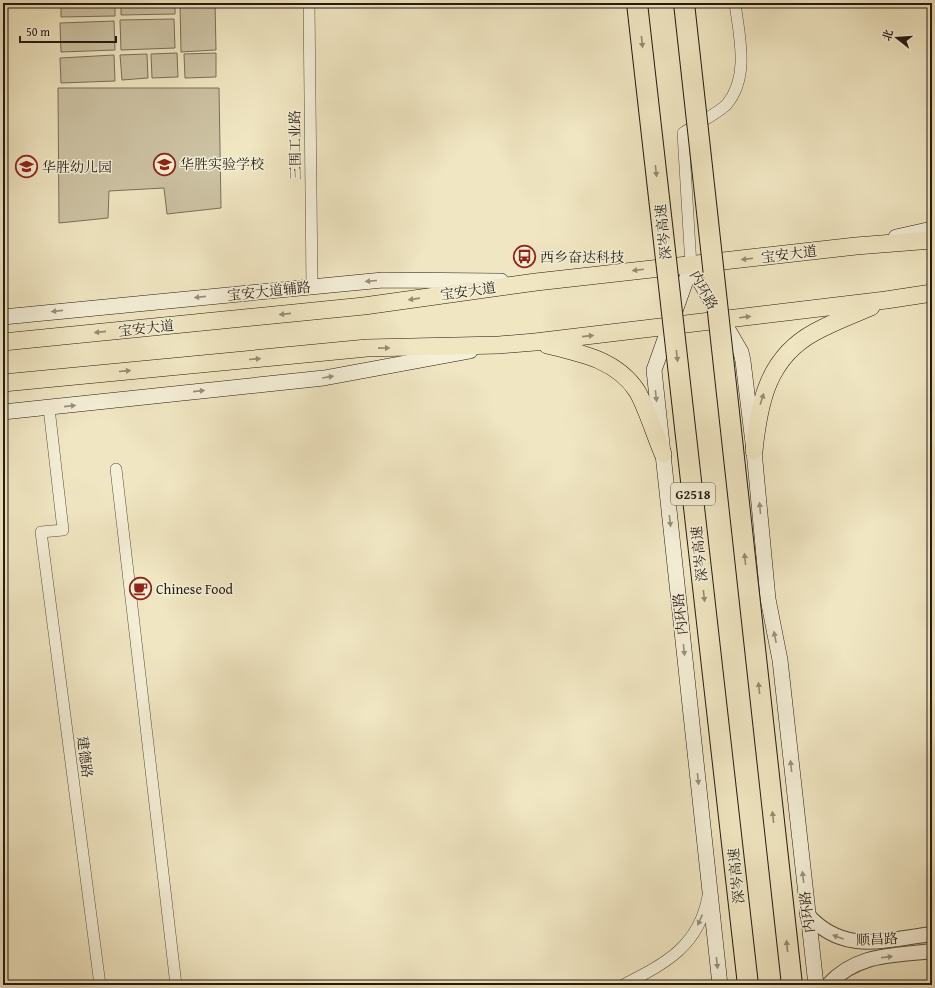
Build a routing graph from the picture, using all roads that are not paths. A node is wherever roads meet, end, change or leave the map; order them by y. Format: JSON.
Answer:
{"nodes":[{"id":1,"x":309,"y":3,"type":"edge"},
{"id":2,"x":637,"y":3,"type":"edge"},
{"id":3,"x":684,"y":3,"type":"edge"},
{"id":4,"x":735,"y":3,"type":"edge"},
{"id":5,"x":932,"y":229,"type":"edge"},
{"id":6,"x":932,"y":240,"type":"edge"},
{"id":7,"x":856,"y":246,"type":"junction"},
{"id":8,"x":690,"y":266,"type":"junction"},
{"id":9,"x":536,"y":282,"type":"junction"},
{"id":10,"x":312,"y":287,"type":"junction"},
{"id":11,"x":932,"y":293,"type":"edge"},
{"id":12,"x":886,"y":300,"type":"junction"},
{"id":13,"x":932,"y":301,"type":"edge"},
{"id":14,"x":3,"y":316,"type":"edge"},
{"id":15,"x":721,"y":320,"type":"junction"},
{"id":16,"x":669,"y":327,"type":"junction"},
{"id":17,"x":3,"y":342,"type":"edge"},
{"id":18,"x":535,"y":342,"type":"junction"},
{"id":19,"x":499,"y":345,"type":"junction"},
{"id":20,"x":3,"y":383,"type":"edge"},
{"id":21,"x":49,"y":408,"type":"junction"},
{"id":22,"x":3,"y":412,"type":"edge"},
{"id":23,"x":754,"y":451,"type":"junction"},
{"id":24,"x":663,"y":454,"type":"junction"},
{"id":25,"x":116,"y":469,"type":"dead end"},
{"id":26,"x":709,"y":882,"type":"junction"},
{"id":27,"x":808,"y":914,"type":"junction"},
{"id":28,"x":932,"y":934,"type":"edge"},
{"id":29,"x":932,"y":951,"type":"edge"},
{"id":30,"x":100,"y":985,"type":"edge"},
{"id":31,"x":176,"y":985,"type":"edge"},
{"id":32,"x":623,"y":985,"type":"edge"},
{"id":33,"x":720,"y":985,"type":"edge"},
{"id":34,"x":748,"y":985,"type":"edge"},
{"id":35,"x":792,"y":985,"type":"edge"},
{"id":36,"x":816,"y":985,"type":"edge"},
{"id":37,"x":828,"y":985,"type":"edge"}],
"edges":[{"from":1,"to":10,"type":"street","name":"三围工业路"},
{"from":2,"to":34,"type":"highway","name":"深岑高速","number":"G2518","one_way":true,"bridge":true},
{"from":35,"to":3,"type":"highway","one_way":true,"bridge":true},
{"from":4,"to":8,"type":"street"},
{"from":5,"to":7,"type":"main road"},
{"from":6,"to":7,"type":"main road","name":"宝安大道"},
{"from":7,"to":8,"type":"main road","name":"宝安大道","one_way":true},
{"from":8,"to":9,"type":"main road","name":"宝安大道","one_way":true},
{"from":8,"to":15,"type":"main road","name":"内环路"},
{"from":8,"to":16,"type":"main road","name":"内环路"},
{"from":9,"to":10,"type":"main road","name":"宝安大道辅路","one_way":true},
{"from":9,"to":17,"type":"main road","name":"宝安大道","one_way":true},
{"from":10,"to":14,"type":"main road","name":"宝安大道辅路","one_way":true},
{"from":11,"to":12,"type":"main road"},
{"from":12,"to":13,"type":"main road"},
{"from":15,"to":12,"type":"main road","one_way":true},
{"from":23,"to":12,"type":"main road","one_way":true},
{"from":15,"to":16,"type":"main road"},
{"from":15,"to":23,"type":"main road","name":"内环路"},
{"from":18,"to":16,"type":"main road","one_way":true},
{"from":16,"to":24,"type":"main road","name":"内环路","one_way":true},
{"from":18,"to":19,"type":"main road"},
{"from":18,"to":24,"type":"main road"},
{"from":20,"to":19,"type":"main road","one_way":true},
{"from":21,"to":19,"type":"main road","one_way":true},
{"from":21,"to":22,"type":"main road"},
{"from":21,"to":30,"type":"street","name":"建德路"},
{"from":27,"to":23,"type":"main road","name":"内环路","one_way":true},
{"from":24,"to":26,"type":"main road","name":"内环路","one_way":true},
{"from":25,"to":31,"type":"street"},
{"from":26,"to":32,"type":"street","one_way":true},
{"from":26,"to":33,"type":"main road","name":"内环路","one_way":true},
{"from":28,"to":27,"type":"street","name":"顺昌路","one_way":true},
{"from":27,"to":36,"type":"main road","name":"内环路"},
{"from":37,"to":29,"type":"street","name":"顺昌路","one_way":true}]}
